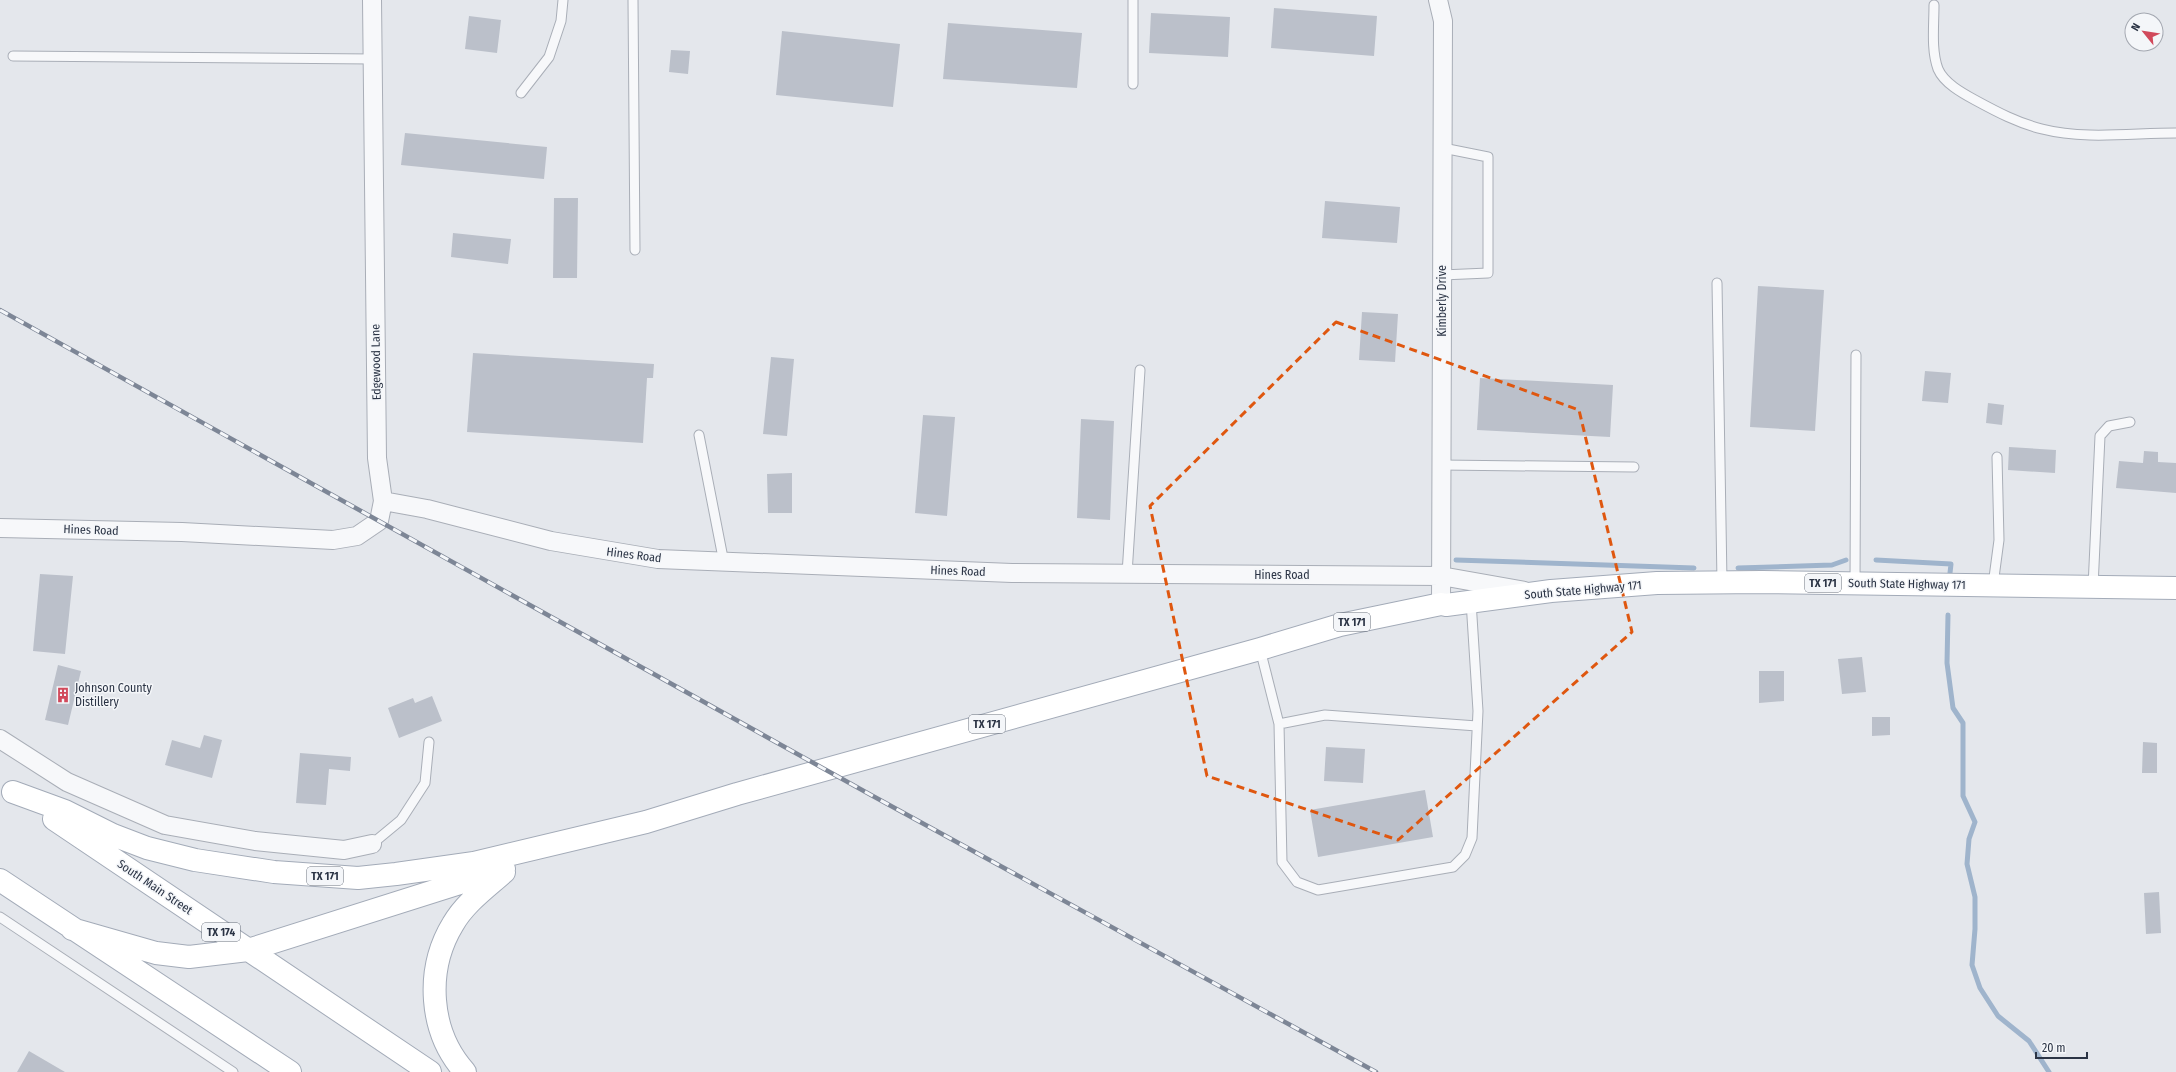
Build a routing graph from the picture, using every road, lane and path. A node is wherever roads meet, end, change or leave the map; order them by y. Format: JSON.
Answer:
{"nodes":[{"id":1,"x":372,"y":0,"type":"edge"},
{"id":2,"x":563,"y":0,"type":"edge"},
{"id":3,"x":633,"y":0,"type":"edge"},
{"id":4,"x":1133,"y":0,"type":"edge"},
{"id":5,"x":1438,"y":0,"type":"edge"},
{"id":6,"x":1934,"y":5,"type":"dead end"},
{"id":7,"x":13,"y":56,"type":"dead end"},
{"id":8,"x":372,"y":59,"type":"junction"},
{"id":9,"x":1133,"y":84,"type":"dead end"},
{"id":10,"x":521,"y":93,"type":"dead end"},
{"id":11,"x":2176,"y":133,"type":"edge"},
{"id":12,"x":1443,"y":148,"type":"junction"},
{"id":13,"x":635,"y":250,"type":"dead end"},
{"id":14,"x":1442,"y":275,"type":"junction"},
{"id":15,"x":1717,"y":283,"type":"dead end"},
{"id":16,"x":1856,"y":355,"type":"dead end"},
{"id":17,"x":1140,"y":370,"type":"dead end"},
{"id":18,"x":2130,"y":422,"type":"dead end"},
{"id":19,"x":699,"y":435,"type":"dead end"},
{"id":20,"x":1997,"y":457,"type":"dead end"},
{"id":21,"x":1442,"y":465,"type":"junction"},
{"id":22,"x":1634,"y":467,"type":"dead end"},
{"id":23,"x":383,"y":501,"type":"junction"},
{"id":24,"x":0,"y":528,"type":"edge"},
{"id":25,"x":182,"y":532,"type":"joint"},
{"id":26,"x":724,"y":563,"type":"junction"},
{"id":27,"x":1127,"y":574,"type":"junction"},
{"id":28,"x":1441,"y":576,"type":"junction"},
{"id":29,"x":1722,"y":582,"type":"junction"},
{"id":30,"x":1855,"y":583,"type":"junction"},
{"id":31,"x":1993,"y":585,"type":"junction"},
{"id":32,"x":2093,"y":587,"type":"junction"},
{"id":33,"x":2176,"y":588,"type":"edge"},
{"id":34,"x":1471,"y":592,"type":"junction"},
{"id":35,"x":1441,"y":604,"type":"junction"},
{"id":36,"x":1260,"y":649,"type":"junction"},
{"id":37,"x":1279,"y":724,"type":"junction"},
{"id":38,"x":1477,"y":726,"type":"junction"},
{"id":39,"x":0,"y":739,"type":"edge"},
{"id":40,"x":430,"y":742,"type":"dead end"},
{"id":41,"x":7,"y":787,"type":"edge"},
{"id":42,"x":646,"y":822,"type":"junction"},
{"id":43,"x":372,"y":844,"type":"joint"},
{"id":44,"x":509,"y":867,"type":"junction"},
{"id":45,"x":0,"y":880,"type":"edge"},
{"id":46,"x":0,"y":917,"type":"edge"},
{"id":47,"x":72,"y":929,"type":"junction"},
{"id":48,"x":248,"y":950,"type":"junction"},
{"id":49,"x":233,"y":1072,"type":"edge"},
{"id":50,"x":290,"y":1072,"type":"edge"},
{"id":51,"x":430,"y":1072,"type":"edge"},
{"id":52,"x":465,"y":1072,"type":"edge"}],
"edges":[{"from":1,"to":8,"type":"street","name":"Edgewood Lane"},
{"from":2,"to":10,"type":"lane"},
{"from":3,"to":13,"type":"lane"},
{"from":4,"to":9,"type":"lane"},
{"from":5,"to":12,"type":"street","name":"Kimberly Drive"},
{"from":6,"to":11,"type":"lane"},
{"from":7,"to":8,"type":"lane"},
{"from":8,"to":23,"type":"street","name":"Edgewood Lane"},
{"from":12,"to":14,"type":"street","name":"Kimberly Drive"},
{"from":12,"to":14,"type":"lane"},
{"from":14,"to":21,"type":"street","name":"Kimberly Drive"},
{"from":15,"to":29,"type":"lane"},
{"from":16,"to":30,"type":"lane"},
{"from":17,"to":27,"type":"lane"},
{"from":18,"to":32,"type":"lane"},
{"from":19,"to":26,"type":"lane"},
{"from":20,"to":31,"type":"lane"},
{"from":21,"to":22,"type":"lane"},
{"from":21,"to":28,"type":"street","name":"Kimberly Drive"},
{"from":23,"to":25,"type":"street","name":"Edgewood Lane"},
{"from":23,"to":26,"type":"street","name":"Hines Road"},
{"from":24,"to":25,"type":"street","name":"Hines Road"},
{"from":26,"to":27,"type":"street","name":"Hines Road"},
{"from":27,"to":28,"type":"street","name":"Hines Road"},
{"from":28,"to":34,"type":"street","name":"Hines Road"},
{"from":28,"to":35,"type":"street","name":"Kimberly Drive"},
{"from":29,"to":30,"type":"main road","name":"South State Highway 171","number":"TX 171"},
{"from":29,"to":34,"type":"main road","name":"South State Highway 171","number":"TX 171"},
{"from":30,"to":31,"type":"main road","name":"South State Highway 171","number":"TX 171"},
{"from":31,"to":32,"type":"main road","name":"South State Highway 171","number":"TX 171"},
{"from":32,"to":33,"type":"main road","name":"South State Highway 171","number":"TX 171"},
{"from":34,"to":35,"type":"main road","number":"TX 171"},
{"from":34,"to":38,"type":"lane"},
{"from":35,"to":36,"type":"main road","number":"TX 171"},
{"from":36,"to":37,"type":"lane"},
{"from":36,"to":42,"type":"main road","number":"TX 171"},
{"from":37,"to":38,"type":"lane"},
{"from":37,"to":38,"type":"lane"},
{"from":39,"to":43,"type":"street"},
{"from":40,"to":43,"type":"lane"},
{"from":41,"to":42,"type":"main road","number":"TX 171"},
{"from":41,"to":48,"type":"main road","name":"South Main Street","number":"TX 174"},
{"from":42,"to":44,"type":"main road","number":"TX 171"},
{"from":44,"to":48,"type":"main road","number":"TX 171"},
{"from":44,"to":52,"type":"main road"},
{"from":45,"to":47,"type":"main road","number":"TX 171"},
{"from":46,"to":49,"type":"lane"},
{"from":47,"to":48,"type":"main road","number":"TX 171"},
{"from":47,"to":50,"type":"main road"},
{"from":48,"to":51,"type":"main road","name":"South Main Street","number":"TX 174"}]}
